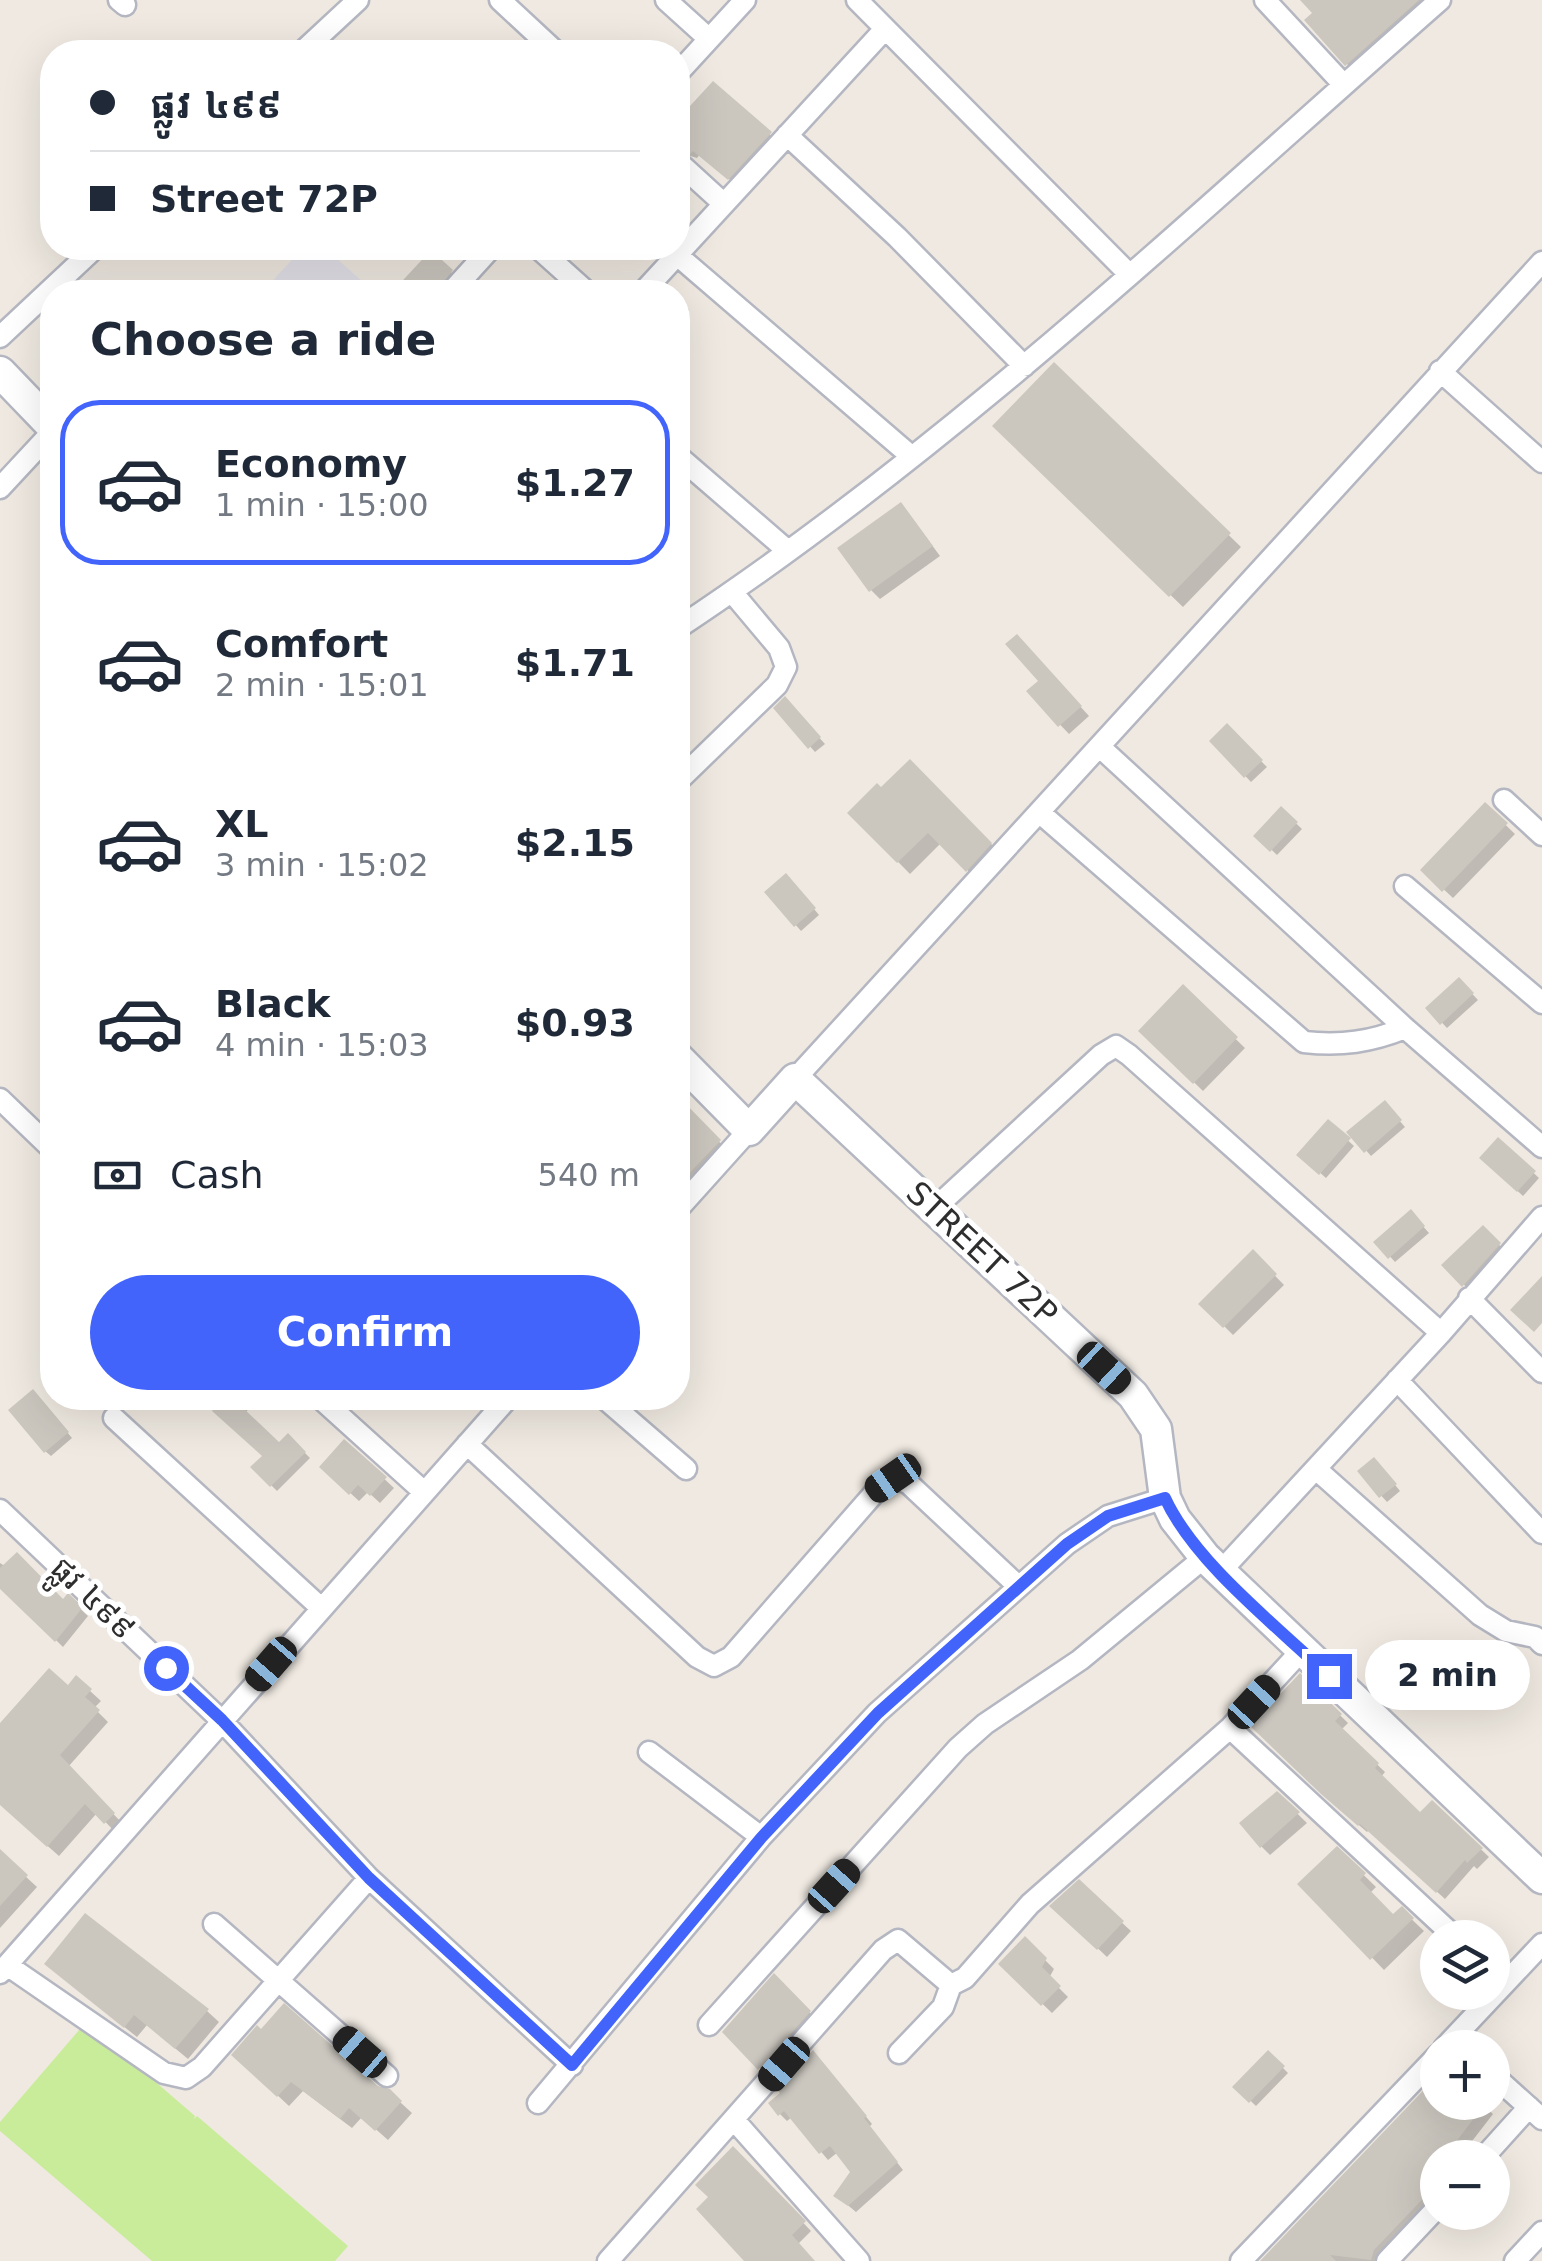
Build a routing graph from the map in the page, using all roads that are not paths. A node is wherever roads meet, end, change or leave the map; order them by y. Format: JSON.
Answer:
{"nodes":[{"id":1,"x":358,"y":0,"type":"edge"},
{"id":2,"x":500,"y":0,"type":"edge"},
{"id":3,"x":666,"y":0,"type":"edge"},
{"id":4,"x":745,"y":0,"type":"edge"},
{"id":5,"x":857,"y":0,"type":"edge"},
{"id":6,"x":1265,"y":0,"type":"edge"},
{"id":7,"x":1440,"y":0,"type":"edge"},
{"id":8,"x":885,"y":28,"type":"junction"},
{"id":9,"x":708,"y":38,"type":"junction"},
{"id":10,"x":315,"y":40,"type":"edge"},
{"id":11,"x":543,"y":40,"type":"edge"},
{"id":12,"x":690,"y":59,"type":"edge"},
{"id":13,"x":1344,"y":84,"type":"junction"},
{"id":14,"x":788,"y":135,"type":"junction"},
{"id":15,"x":690,"y":173,"type":"edge"},
{"id":16,"x":724,"y":204,"type":"junction"},
{"id":17,"x":690,"y":241,"type":"edge"},
{"id":18,"x":82,"y":260,"type":"edge"},
{"id":19,"x":480,"y":260,"type":"edge"},
{"id":20,"x":551,"y":260,"type":"edge"},
{"id":21,"x":672,"y":260,"type":"edge"},
{"id":22,"x":683,"y":260,"type":"edge"},
{"id":23,"x":1542,"y":262,"type":"edge"},
{"id":24,"x":1130,"y":275,"type":"junction"},
{"id":25,"x":61,"y":280,"type":"edge"},
{"id":26,"x":462,"y":280,"type":"edge"},
{"id":27,"x":574,"y":280,"type":"edge"},
{"id":28,"x":654,"y":280,"type":"edge"},
{"id":29,"x":40,"y":300,"type":"edge"},
{"id":30,"x":0,"y":337,"type":"edge"},
{"id":31,"x":1024,"y":366,"type":"junction"},
{"id":32,"x":1440,"y":370,"type":"junction"},
{"id":33,"x":0,"y":372,"type":"edge"},
{"id":34,"x":40,"y":416,"type":"edge"},
{"id":35,"x":40,"y":443,"type":"edge"},
{"id":36,"x":911,"y":456,"type":"junction"},
{"id":37,"x":1542,"y":462,"type":"edge"},
{"id":38,"x":690,"y":466,"type":"edge"},
{"id":39,"x":0,"y":488,"type":"edge"},
{"id":40,"x":788,"y":552,"type":"junction"},
{"id":41,"x":732,"y":592,"type":"junction"},
{"id":42,"x":690,"y":620,"type":"edge"},
{"id":43,"x":1100,"y":747,"type":"junction"},
{"id":44,"x":690,"y":769,"type":"edge"},
{"id":45,"x":1504,"y":800,"type":"dead end"},
{"id":46,"x":1039,"y":812,"type":"junction"},
{"id":47,"x":1542,"y":835,"type":"edge"},
{"id":48,"x":1405,"y":886,"type":"dead end"},
{"id":49,"x":1542,"y":1004,"type":"edge"},
{"id":50,"x":1405,"y":1028,"type":"junction"},
{"id":51,"x":690,"y":1070,"type":"edge"},
{"id":52,"x":796,"y":1079,"type":"junction"},
{"id":53,"x":0,"y":1099,"type":"edge"},
{"id":54,"x":748,"y":1130,"type":"junction"},
{"id":55,"x":40,"y":1138,"type":"edge"},
{"id":56,"x":1542,"y":1146,"type":"edge"},
{"id":57,"x":690,"y":1195,"type":"edge"},
{"id":58,"x":935,"y":1208,"type":"junction"},
{"id":59,"x":1542,"y":1218,"type":"edge"},
{"id":60,"x":1469,"y":1298,"type":"junction"},
{"id":61,"x":1441,"y":1334,"type":"junction"},
{"id":62,"x":1542,"y":1372,"type":"edge"},
{"id":63,"x":1396,"y":1380,"type":"junction"},
{"id":64,"x":333,"y":1410,"type":"edge"},
{"id":65,"x":497,"y":1410,"type":"edge"},
{"id":66,"x":618,"y":1410,"type":"edge"},
{"id":67,"x":114,"y":1418,"type":"dead end"},
{"id":68,"x":466,"y":1444,"type":"junction"},
{"id":69,"x":686,"y":1469,"type":"dead end"},
{"id":70,"x":1316,"y":1470,"type":"junction"},
{"id":71,"x":424,"y":1492,"type":"junction"},
{"id":72,"x":1165,"y":1498,"type":"junction"},
{"id":73,"x":0,"y":1510,"type":"edge"},
{"id":74,"x":1542,"y":1534,"type":"edge"},
{"id":75,"x":1213,"y":1564,"type":"junction"},
{"id":76,"x":1017,"y":1586,"type":"junction"},
{"id":77,"x":320,"y":1608,"type":"junction"},
{"id":78,"x":1542,"y":1644,"type":"edge"},
{"id":79,"x":1302,"y":1650,"type":"junction"},
{"id":80,"x":222,"y":1720,"type":"junction"},
{"id":81,"x":1230,"y":1728,"type":"junction"},
{"id":82,"x":648,"y":1752,"type":"dead end"},
{"id":83,"x":761,"y":1838,"type":"junction"},
{"id":84,"x":369,"y":1878,"type":"junction"},
{"id":85,"x":1542,"y":1878,"type":"edge"},
{"id":86,"x":1437,"y":1920,"type":"edge"},
{"id":87,"x":214,"y":1924,"type":"dead end"},
{"id":88,"x":1542,"y":1944,"type":"edge"},
{"id":89,"x":3,"y":1969,"type":"edge"},
{"id":90,"x":1510,"y":1969,"type":"edge"},
{"id":91,"x":278,"y":1981,"type":"junction"},
{"id":92,"x":951,"y":1986,"type":"junction"},
{"id":93,"x":1473,"y":2010,"type":"edge"},
{"id":94,"x":709,"y":2025,"type":"dead end"},
{"id":95,"x":1458,"y":2030,"type":"edge"},
{"id":96,"x":899,"y":2052,"type":"dead end"},
{"id":97,"x":572,"y":2065,"type":"junction"},
{"id":98,"x":1420,"y":2073,"type":"edge"},
{"id":99,"x":388,"y":2076,"type":"dead end"},
{"id":100,"x":1510,"y":2090,"type":"edge"},
{"id":101,"x":538,"y":2103,"type":"dead end"},
{"id":102,"x":1536,"y":2113,"type":"edge"},
{"id":103,"x":734,"y":2121,"type":"junction"},
{"id":104,"x":1504,"y":2140,"type":"edge"},
{"id":105,"x":1420,"y":2226,"type":"edge"},
{"id":106,"x":1542,"y":2232,"type":"edge"},
{"id":107,"x":608,"y":2261,"type":"edge"},
{"id":108,"x":859,"y":2261,"type":"edge"},
{"id":109,"x":1241,"y":2261,"type":"edge"},
{"id":110,"x":1387,"y":2261,"type":"edge"},
{"id":111,"x":1516,"y":2261,"type":"edge"}],
"edges":[{"from":1,"to":10,"type":"street"},
{"from":2,"to":11,"type":"street"},
{"from":3,"to":9,"type":"street"},
{"from":4,"to":9,"type":"street"},
{"from":5,"to":8,"type":"street"},
{"from":6,"to":13,"type":"street"},
{"from":7,"to":13,"type":"street"},
{"from":8,"to":14,"type":"street"},
{"from":8,"to":24,"type":"street"},
{"from":9,"to":12,"type":"street"},
{"from":13,"to":24,"type":"street"},
{"from":14,"to":16,"type":"street"},
{"from":14,"to":31,"type":"street"},
{"from":15,"to":16,"type":"street"},
{"from":16,"to":17,"type":"street"},
{"from":18,"to":25,"type":"street"},
{"from":19,"to":26,"type":"street"},
{"from":20,"to":27,"type":"street"},
{"from":21,"to":28,"type":"street"},
{"from":22,"to":36,"type":"street"},
{"from":23,"to":32,"type":"street"},
{"from":24,"to":31,"type":"street"},
{"from":29,"to":30,"type":"street"},
{"from":31,"to":36,"type":"street"},
{"from":32,"to":37,"type":"street"},
{"from":32,"to":43,"type":"street"},
{"from":33,"to":34,"type":"street"},
{"from":35,"to":39,"type":"street"},
{"from":36,"to":40,"type":"street"},
{"from":38,"to":40,"type":"street"},
{"from":40,"to":41,"type":"street"},
{"from":41,"to":42,"type":"street"},
{"from":41,"to":44,"type":"street"},
{"from":43,"to":46,"type":"street"},
{"from":43,"to":50,"type":"street"},
{"from":45,"to":47,"type":"street"},
{"from":46,"to":50,"type":"street"},
{"from":46,"to":52,"type":"street"},
{"from":48,"to":49,"type":"street"},
{"from":50,"to":56,"type":"street"},
{"from":51,"to":54,"type":"street"},
{"from":52,"to":54,"type":"street"},
{"from":52,"to":58,"type":"street","name":"STREET 72P"},
{"from":53,"to":55,"type":"street"},
{"from":54,"to":57,"type":"street"},
{"from":58,"to":61,"type":"street"},
{"from":58,"to":72,"type":"street","name":"STREET 72P"},
{"from":59,"to":60,"type":"street"},
{"from":60,"to":61,"type":"street"},
{"from":60,"to":62,"type":"street"},
{"from":61,"to":63,"type":"street"},
{"from":63,"to":70,"type":"street"},
{"from":63,"to":74,"type":"street"},
{"from":64,"to":71,"type":"street"},
{"from":65,"to":68,"type":"street"},
{"from":66,"to":69,"type":"street"},
{"from":67,"to":77,"type":"street"},
{"from":68,"to":71,"type":"street"},
{"from":68,"to":76,"type":"street"},
{"from":70,"to":75,"type":"street"},
{"from":70,"to":78,"type":"street"},
{"from":71,"to":77,"type":"street"},
{"from":72,"to":75,"type":"street","name":"STREET 72P"},
{"from":72,"to":76,"type":"street"},
{"from":73,"to":80,"type":"street","name":"ផ្លូវ ៤៩៩"},
{"from":75,"to":79,"type":"street","name":"STREET 72P"},
{"from":75,"to":94,"type":"street"},
{"from":76,"to":83,"type":"street"},
{"from":77,"to":80,"type":"street"},
{"from":79,"to":81,"type":"street"},
{"from":79,"to":85,"type":"street","name":"STREET 72P"},
{"from":80,"to":84,"type":"street","name":"ផ្លូវ ៤៩៩"},
{"from":80,"to":89,"type":"street"},
{"from":81,"to":86,"type":"street"},
{"from":81,"to":92,"type":"street"},
{"from":82,"to":83,"type":"street"},
{"from":83,"to":97,"type":"street"},
{"from":84,"to":91,"type":"street"},
{"from":84,"to":97,"type":"street","name":"ផ្លូវ ៤៩៩"},
{"from":87,"to":91,"type":"street"},
{"from":88,"to":90,"type":"street"},
{"from":89,"to":91,"type":"street"},
{"from":91,"to":99,"type":"street"},
{"from":92,"to":96,"type":"street"},
{"from":92,"to":103,"type":"street"},
{"from":93,"to":95,"type":"street"},
{"from":97,"to":101,"type":"street"},
{"from":98,"to":109,"type":"street"},
{"from":100,"to":102,"type":"street"},
{"from":102,"to":104,"type":"street"},
{"from":103,"to":107,"type":"street"},
{"from":103,"to":108,"type":"street"},
{"from":105,"to":110,"type":"street"},
{"from":106,"to":111,"type":"street"}]}
